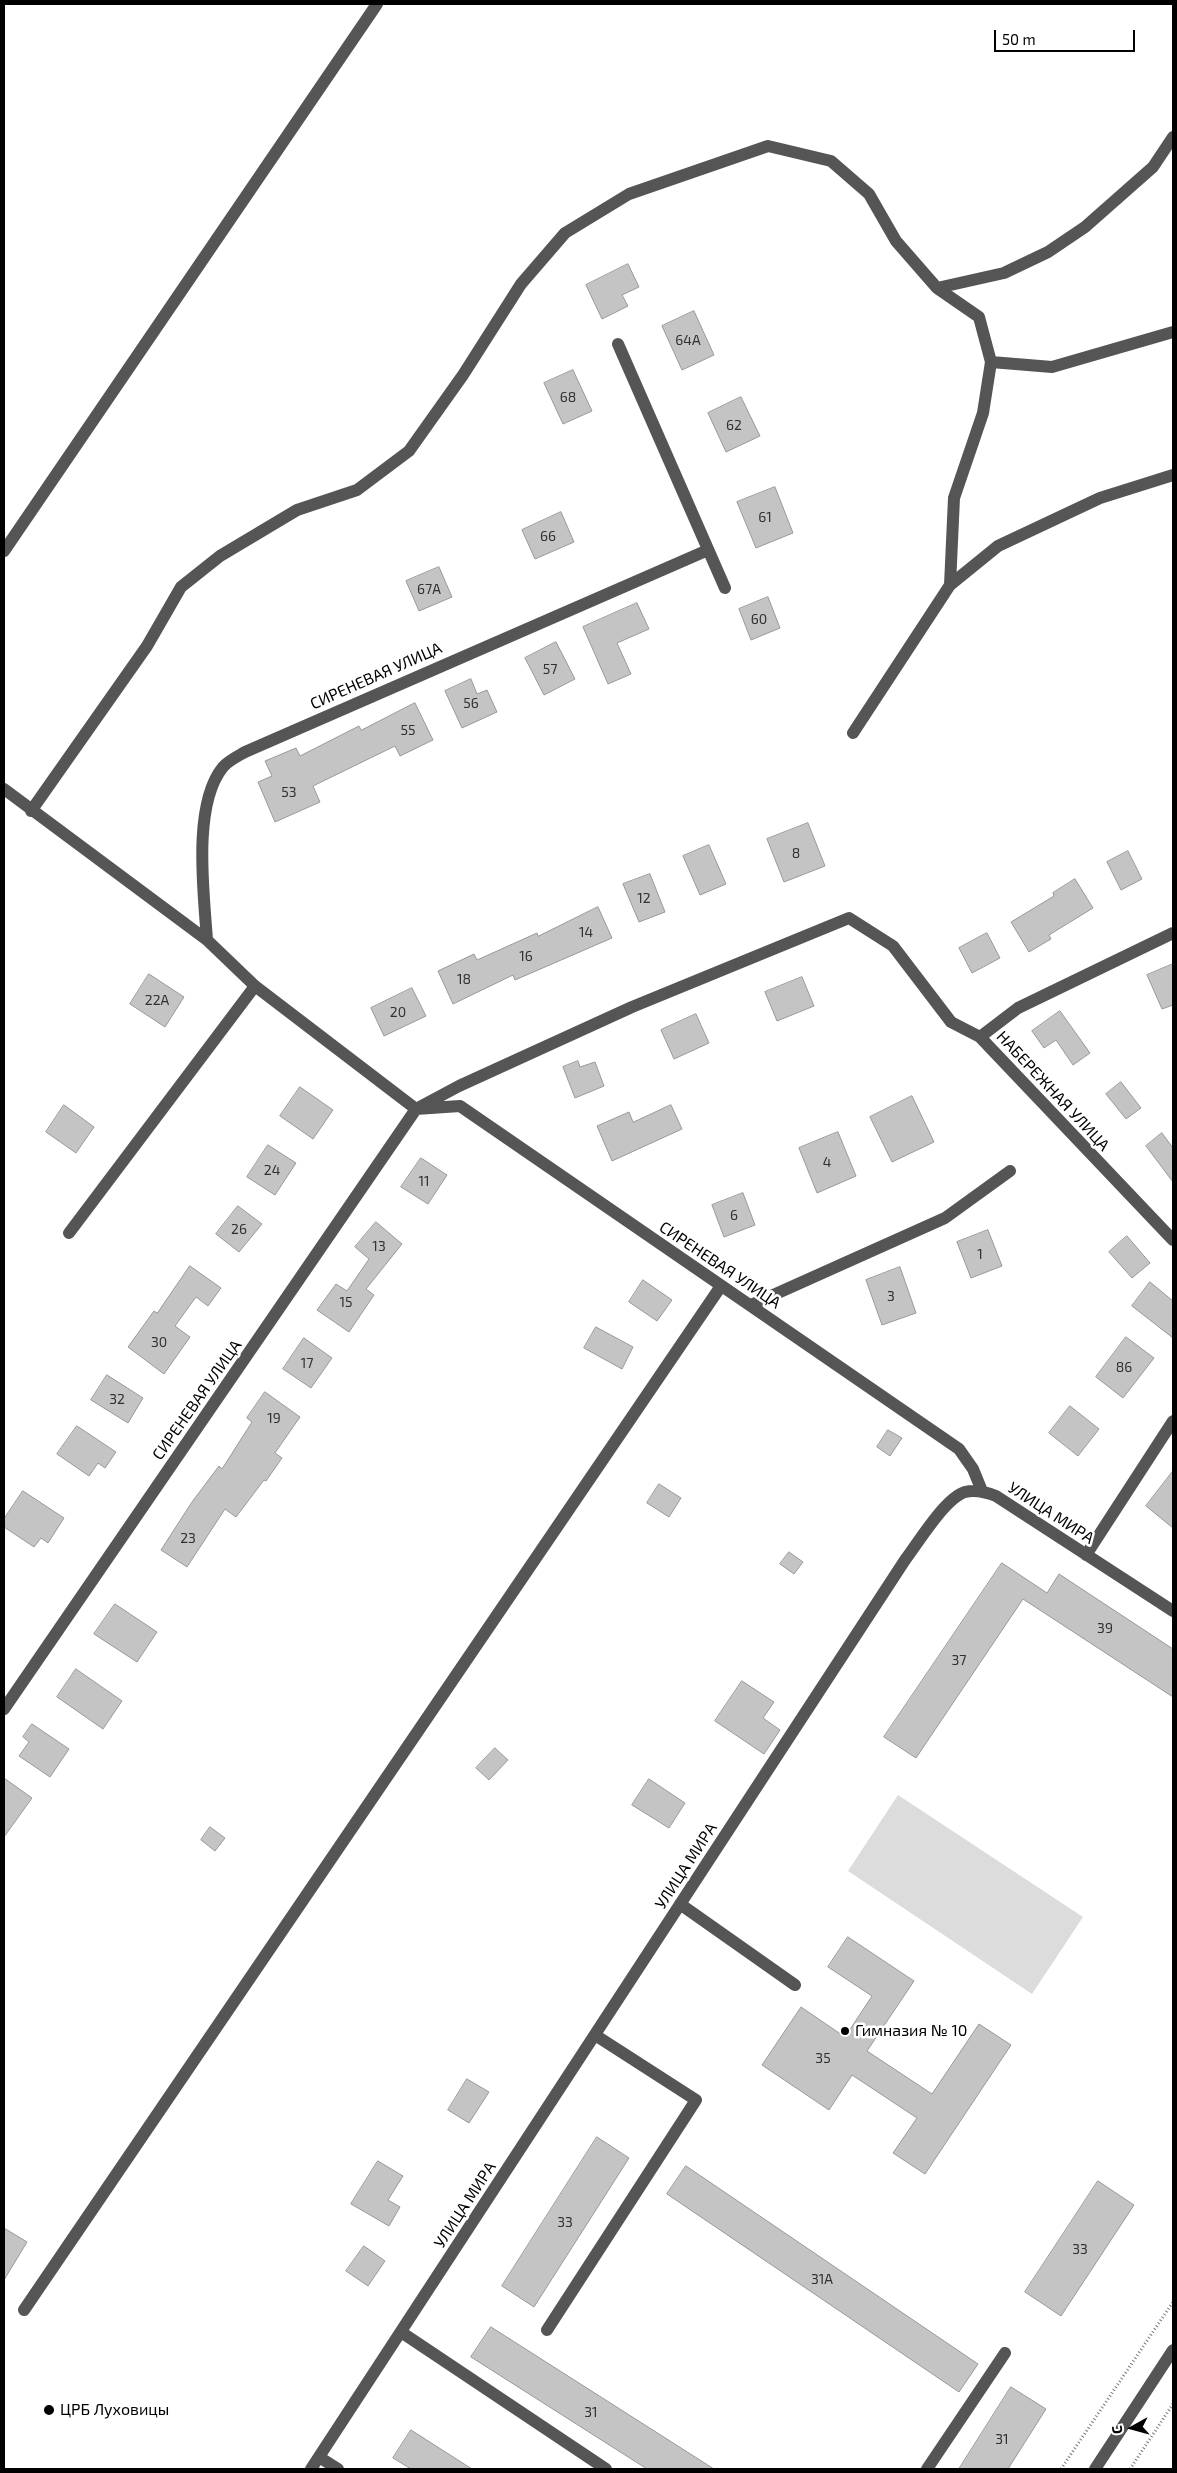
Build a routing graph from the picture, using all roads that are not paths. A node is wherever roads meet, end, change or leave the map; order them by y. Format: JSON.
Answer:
{"nodes":[{"id":1,"x":377,"y":4,"type":"edge"},
{"id":2,"x":1173,"y":137,"type":"edge"},
{"id":3,"x":937,"y":288,"type":"junction"},
{"id":4,"x":1173,"y":332,"type":"edge"},
{"id":5,"x":618,"y":344,"type":"dead end"},
{"id":6,"x":991,"y":362,"type":"junction"},
{"id":7,"x":1173,"y":475,"type":"edge"},
{"id":8,"x":708,"y":550,"type":"junction"},
{"id":9,"x":4,"y":551,"type":"edge"},
{"id":10,"x":950,"y":584,"type":"junction"},
{"id":11,"x":725,"y":588,"type":"dead end"},
{"id":12,"x":853,"y":733,"type":"dead end"},
{"id":13,"x":4,"y":789,"type":"edge"},
{"id":14,"x":31,"y":811,"type":"junction"},
{"id":15,"x":1173,"y":933,"type":"edge"},
{"id":16,"x":207,"y":940,"type":"junction"},
{"id":17,"x":255,"y":986,"type":"junction"},
{"id":18,"x":980,"y":1037,"type":"junction"},
{"id":19,"x":416,"y":1109,"type":"junction"},
{"id":20,"x":1010,"y":1171,"type":"dead end"},
{"id":21,"x":69,"y":1233,"type":"dead end"},
{"id":22,"x":1173,"y":1240,"type":"edge"},
{"id":23,"x":721,"y":1286,"type":"junction"},
{"id":24,"x":751,"y":1305,"type":"junction"},
{"id":25,"x":1173,"y":1421,"type":"edge"},
{"id":26,"x":982,"y":1491,"type":"junction"},
{"id":27,"x":1086,"y":1555,"type":"junction"},
{"id":28,"x":1173,"y":1611,"type":"edge"},
{"id":29,"x":4,"y":1709,"type":"edge"},
{"id":30,"x":680,"y":1904,"type":"junction"},
{"id":31,"x":795,"y":1985,"type":"dead end"},
{"id":32,"x":595,"y":2035,"type":"junction"},
{"id":33,"x":24,"y":2310,"type":"dead end"},
{"id":34,"x":547,"y":2330,"type":"dead end"},
{"id":35,"x":401,"y":2332,"type":"junction"},
{"id":36,"x":1173,"y":2350,"type":"edge"},
{"id":37,"x":1005,"y":2352,"type":"dead end"},
{"id":38,"x":319,"y":2457,"type":"junction"},
{"id":39,"x":311,"y":2469,"type":"edge"},
{"id":40,"x":338,"y":2469,"type":"edge"},
{"id":41,"x":606,"y":2469,"type":"edge"},
{"id":42,"x":927,"y":2469,"type":"edge"},
{"id":43,"x":1095,"y":2469,"type":"edge"}],
"edges":[{"from":1,"to":9,"type":"street"},
{"from":2,"to":3,"type":"street"},
{"from":3,"to":6,"type":"street"},
{"from":3,"to":14,"type":"street"},
{"from":4,"to":6,"type":"street"},
{"from":5,"to":8,"type":"street"},
{"from":6,"to":10,"type":"street"},
{"from":7,"to":10,"type":"street"},
{"from":8,"to":11,"type":"street"},
{"from":8,"to":16,"type":"street","name":"СИРЕНЕВАЯ УЛИЦА"},
{"from":10,"to":12,"type":"street"},
{"from":13,"to":14,"type":"street"},
{"from":14,"to":16,"type":"street"},
{"from":15,"to":18,"type":"street","name":"НАБЕРЕЖНАЯ УЛИЦА"},
{"from":16,"to":17,"type":"street"},
{"from":17,"to":19,"type":"street"},
{"from":17,"to":21,"type":"street"},
{"from":18,"to":19,"type":"street","name":"СИРЕНЕВАЯ УЛИЦА"},
{"from":18,"to":22,"type":"street","name":"НАБЕРЕЖНАЯ УЛИЦА"},
{"from":19,"to":23,"type":"street","name":"СИРЕНЕВАЯ УЛИЦА"},
{"from":19,"to":29,"type":"street","name":"СИРЕНЕВАЯ УЛИЦА"},
{"from":20,"to":24,"type":"street"},
{"from":23,"to":24,"type":"street","name":"СИРЕНЕВАЯ УЛИЦА"},
{"from":23,"to":33,"type":"street"},
{"from":24,"to":26,"type":"street","name":"СИРЕНЕВАЯ УЛИЦА"},
{"from":25,"to":27,"type":"street"},
{"from":26,"to":27,"type":"street","name":"УЛИЦА МИРА"},
{"from":26,"to":30,"type":"street","name":"УЛИЦА МИРА"},
{"from":27,"to":28,"type":"street","name":"УЛИЦА МИРА"},
{"from":30,"to":31,"type":"street"},
{"from":30,"to":32,"type":"street","name":"УЛИЦА МИРА"},
{"from":32,"to":34,"type":"street"},
{"from":32,"to":35,"type":"street","name":"УЛИЦА МИРА"},
{"from":35,"to":38,"type":"street","name":"УЛИЦА МИРА"},
{"from":35,"to":41,"type":"street"},
{"from":36,"to":43,"type":"street"},
{"from":37,"to":42,"type":"street"},
{"from":38,"to":39,"type":"street","name":"УЛИЦА МИРА"},
{"from":38,"to":40,"type":"street"}]}
